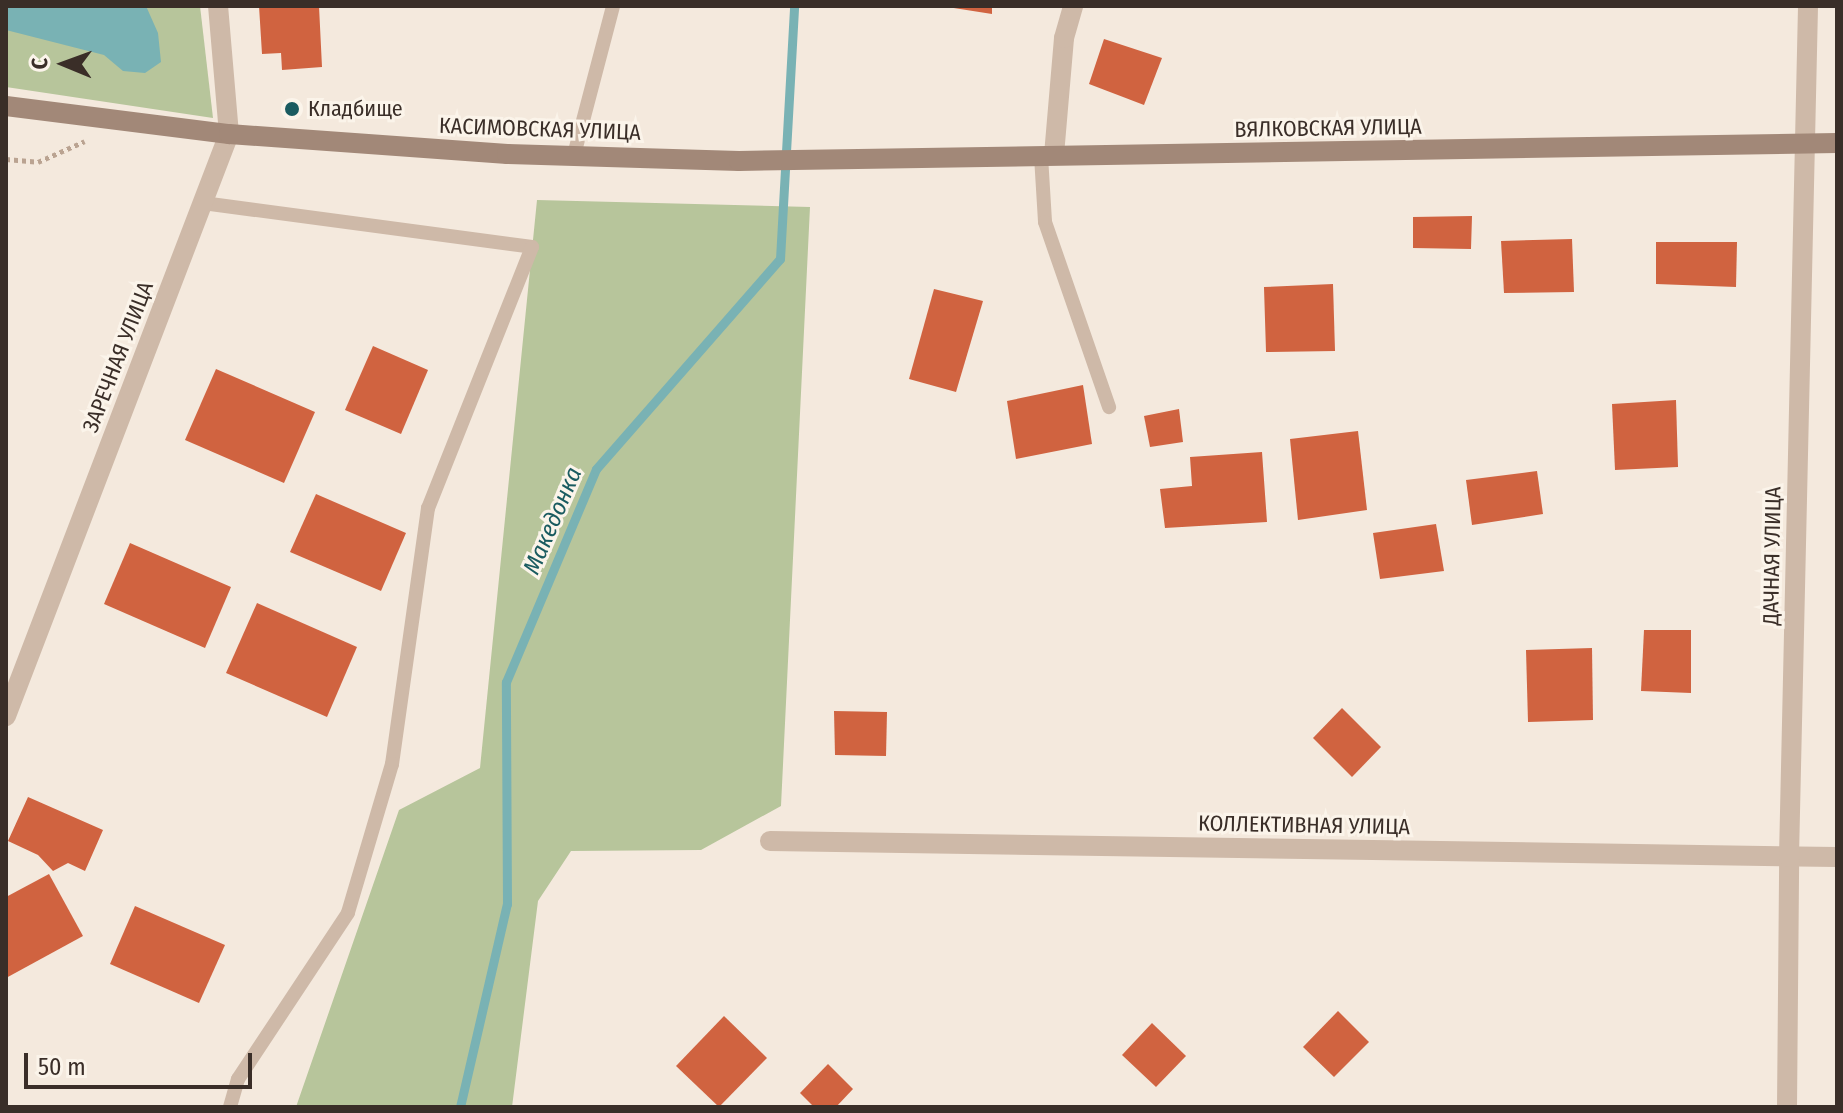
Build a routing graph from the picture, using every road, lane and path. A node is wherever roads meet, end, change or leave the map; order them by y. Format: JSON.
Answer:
{"nodes":[{"id":1,"x":218,"y":6,"type":"edge"},
{"id":2,"x":613,"y":6,"type":"edge"},
{"id":3,"x":1073,"y":6,"type":"edge"},
{"id":4,"x":1808,"y":6,"type":"edge"},
{"id":5,"x":6,"y":106,"type":"edge"},
{"id":6,"x":229,"y":134,"type":"junction"},
{"id":7,"x":88,"y":139,"type":"dead end"},
{"id":8,"x":1837,"y":143,"type":"edge"},
{"id":9,"x":1805,"y":145,"type":"junction"},
{"id":10,"x":574,"y":155,"type":"junction"},
{"id":11,"x":1048,"y":155,"type":"junction"},
{"id":12,"x":6,"y":159,"type":"edge"},
{"id":13,"x":820,"y":159,"type":"joint"},
{"id":14,"x":203,"y":203,"type":"junction"},
{"id":15,"x":1109,"y":407,"type":"dead end"},
{"id":16,"x":6,"y":716,"type":"edge"},
{"id":17,"x":770,"y":841,"type":"dead end"},
{"id":18,"x":1789,"y":857,"type":"junction"},
{"id":19,"x":1837,"y":857,"type":"edge"},
{"id":20,"x":230,"y":1107,"type":"edge"},
{"id":21,"x":1787,"y":1107,"type":"edge"}],
"edges":[{"from":1,"to":6,"type":"street","name":"ЗАРЕЧНАЯ УЛИЦА"},
{"from":2,"to":10,"type":"lane"},
{"from":3,"to":11,"type":"street"},
{"from":4,"to":9,"type":"street","name":"ДАЧНАЯ УЛИЦА"},
{"from":5,"to":6,"type":"main road","name":"КАСИМОВСКАЯ УЛИЦА"},
{"from":6,"to":10,"type":"main road","name":"КАСИМОВСКАЯ УЛИЦА"},
{"from":6,"to":14,"type":"street","name":"ЗАРЕЧНАЯ УЛИЦА"},
{"from":7,"to":12,"type":"path"},
{"from":8,"to":9,"type":"main road","name":"ВЯЛКОВСКАЯ УЛИЦА"},
{"from":9,"to":11,"type":"main road","name":"ВЯЛКОВСКАЯ УЛИЦА"},
{"from":9,"to":18,"type":"street","name":"ДАЧНАЯ УЛИЦА"},
{"from":10,"to":13,"type":"main road","name":"КАСИМОВСКАЯ УЛИЦА"},
{"from":11,"to":13,"type":"main road","name":"ВЯЛКОВСКАЯ УЛИЦА"},
{"from":11,"to":15,"type":"lane"},
{"from":14,"to":16,"type":"street","name":"ЗАРЕЧНАЯ УЛИЦА"},
{"from":14,"to":20,"type":"lane"},
{"from":17,"to":18,"type":"street","name":"КОЛЛЕКТИВНАЯ УЛИЦА"},
{"from":18,"to":19,"type":"street","name":"КОЛЛЕКТИВНАЯ УЛИЦА"},
{"from":18,"to":21,"type":"street","name":"ДАЧНАЯ УЛИЦА"}]}
